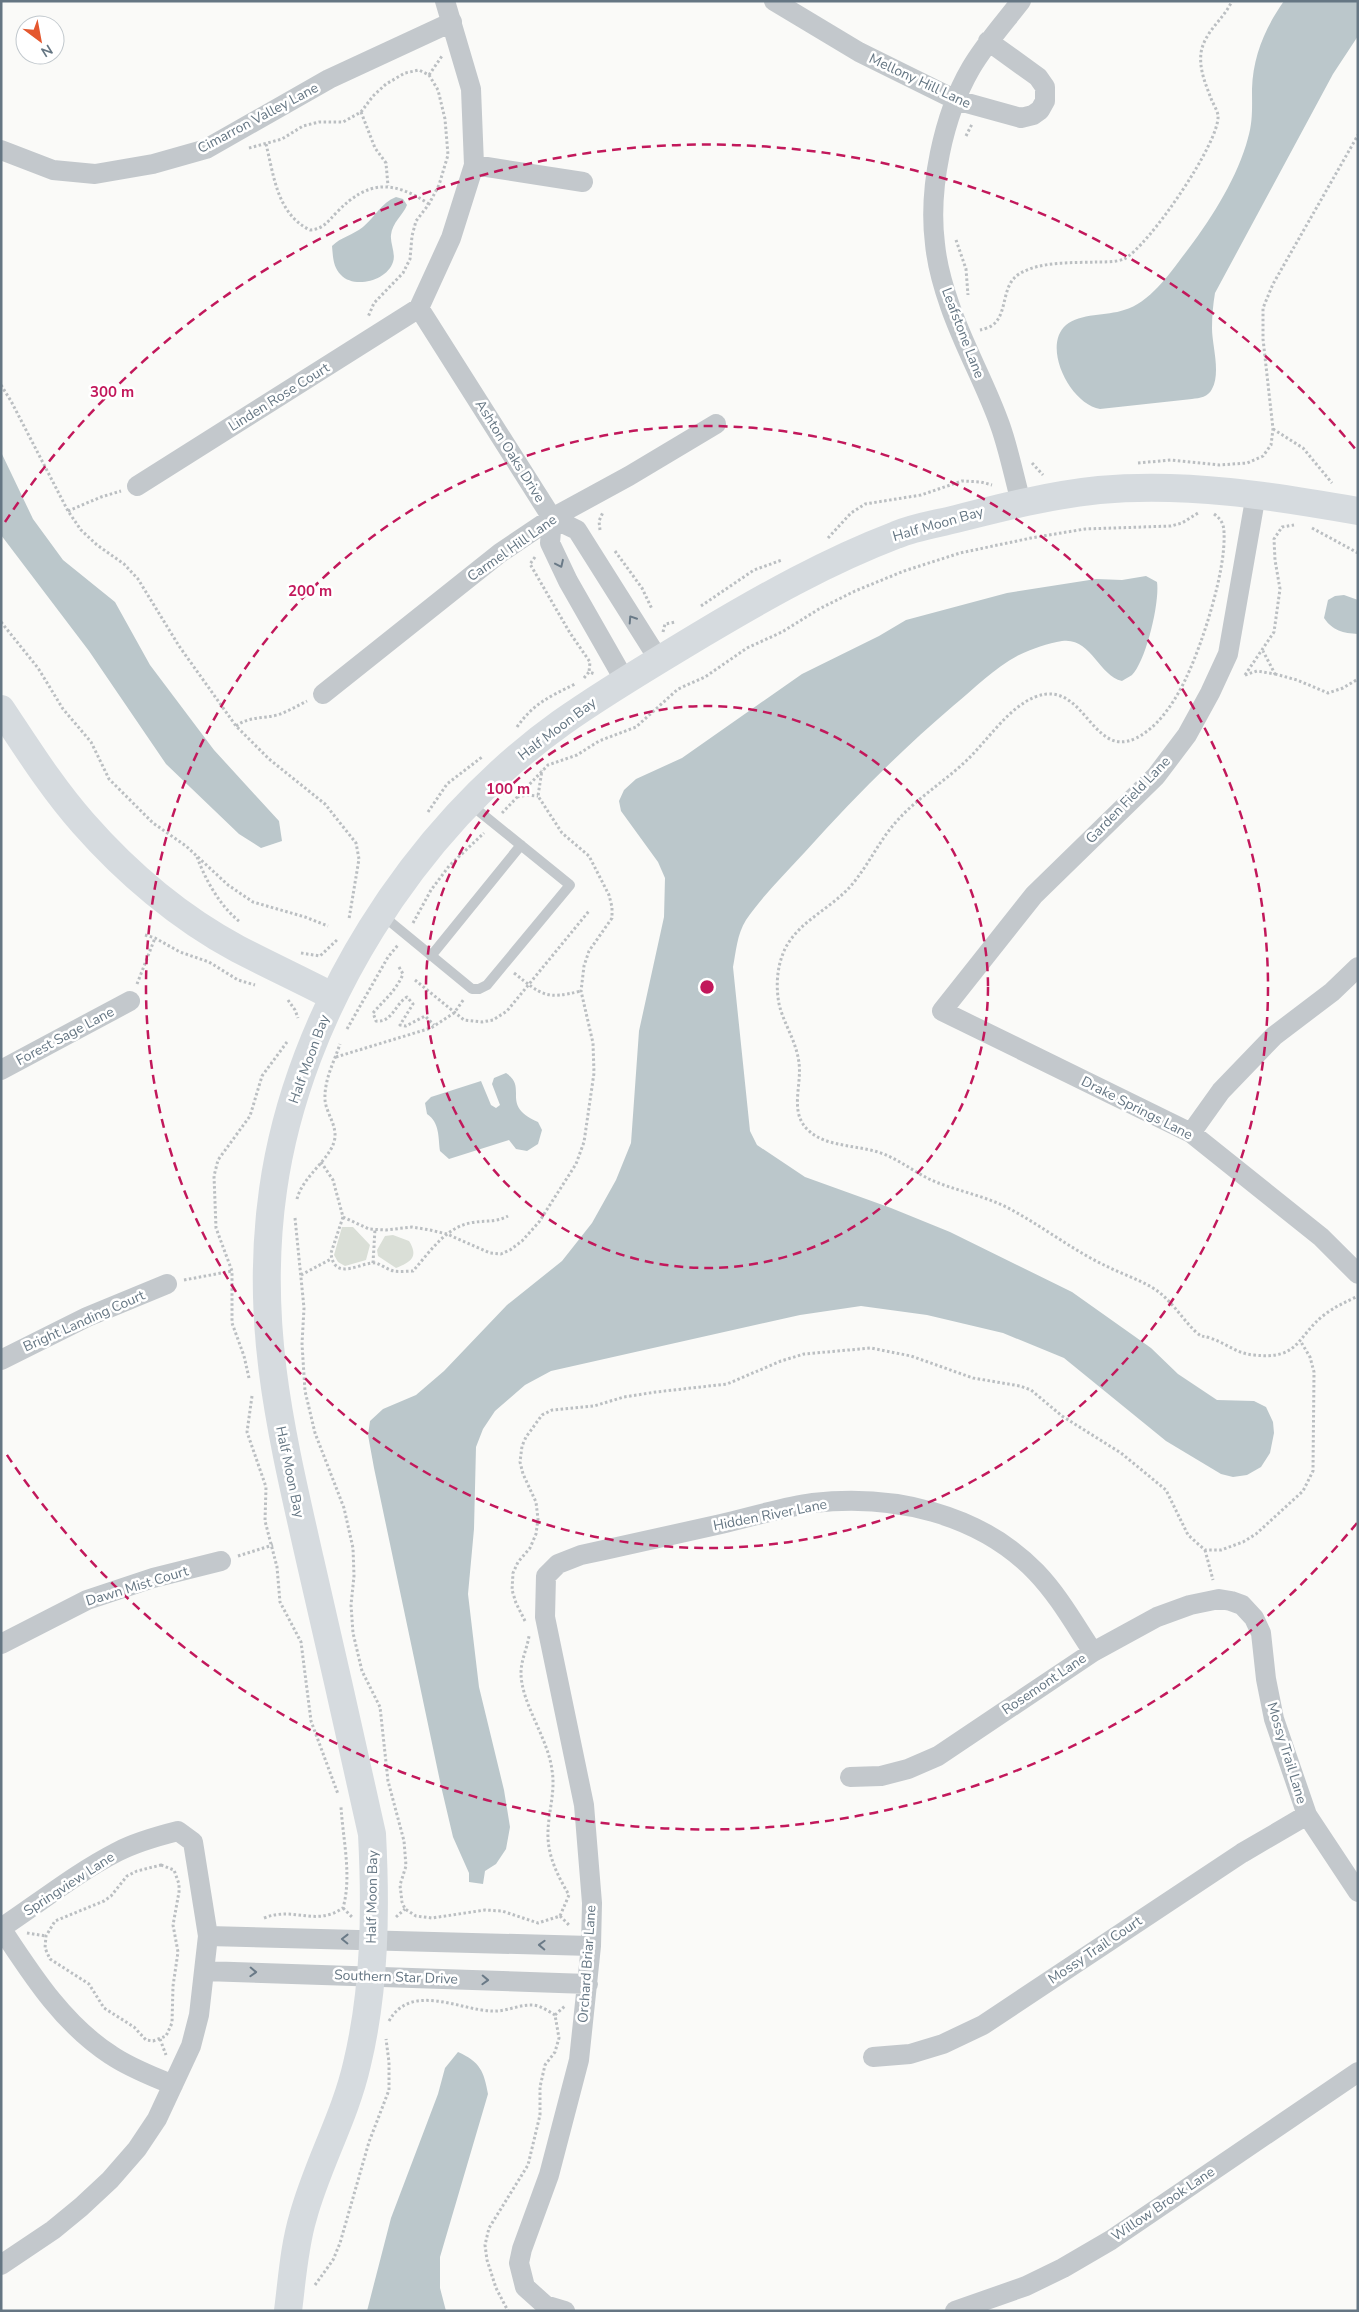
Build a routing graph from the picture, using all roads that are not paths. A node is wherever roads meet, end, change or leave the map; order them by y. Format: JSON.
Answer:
{"nodes":[{"id":1,"x":445,"y":1,"type":"edge"},
{"id":2,"x":774,"y":1,"type":"edge"},
{"id":3,"x":1021,"y":1,"type":"edge"},
{"id":4,"x":452,"y":22,"type":"junction"},
{"id":5,"x":988,"y":41,"type":"junction"},
{"id":6,"x":956,"y":100,"type":"junction"},
{"id":7,"x":1,"y":150,"type":"edge"},
{"id":8,"x":474,"y":165,"type":"junction"},
{"id":9,"x":583,"y":182,"type":"dead end"},
{"id":10,"x":419,"y":308,"type":"junction"},
{"id":11,"x":716,"y":424,"type":"dead end"},
{"id":12,"x":138,"y":486,"type":"road end"},
{"id":13,"x":1256,"y":494,"type":"junction"},
{"id":14,"x":1021,"y":502,"type":"junction"},
{"id":15,"x":1358,"y":511,"type":"edge"},
{"id":16,"x":552,"y":518,"type":"junction"},
{"id":17,"x":659,"y":660,"type":"junction"},
{"id":18,"x":625,"y":681,"type":"junction"},
{"id":19,"x":323,"y":694,"type":"road end"},
{"id":20,"x":1,"y":709,"type":"edge"},
{"id":21,"x":470,"y":804,"type":"junction"},
{"id":22,"x":521,"y":845,"type":"junction"},
{"id":23,"x":381,"y":914,"type":"junction"},
{"id":24,"x":432,"y":956,"type":"junction"},
{"id":25,"x":1358,"y":967,"type":"edge"},
{"id":26,"x":332,"y":996,"type":"junction"},
{"id":27,"x":130,"y":1002,"type":"road end"},
{"id":28,"x":942,"y":1011,"type":"joint"},
{"id":29,"x":1,"y":1070,"type":"edge"},
{"id":30,"x":1191,"y":1133,"type":"junction"},
{"id":31,"x":1358,"y":1274,"type":"edge"},
{"id":32,"x":167,"y":1284,"type":"road end"},
{"id":33,"x":1,"y":1360,"type":"edge"},
{"id":34,"x":221,"y":1561,"type":"road end"},
{"id":35,"x":546,"y":1576,"type":"joint"},
{"id":36,"x":1242,"y":1605,"type":"joint"},
{"id":37,"x":1,"y":1644,"type":"edge"},
{"id":38,"x":1092,"y":1652,"type":"junction"},
{"id":39,"x":850,"y":1777,"type":"dead end"},
{"id":40,"x":1307,"y":1815,"type":"junction"},
{"id":41,"x":1358,"y":1892,"type":"edge"},
{"id":42,"x":1,"y":1928,"type":"edge"},
{"id":43,"x":208,"y":1936,"type":"junction"},
{"id":44,"x":372,"y":1940,"type":"junction"},
{"id":45,"x":591,"y":1946,"type":"junction"},
{"id":46,"x":204,"y":1971,"type":"junction"},
{"id":47,"x":371,"y":1976,"type":"junction"},
{"id":48,"x":588,"y":1984,"type":"junction"},
{"id":49,"x":873,"y":2057,"type":"dead end"},
{"id":50,"x":1358,"y":2072,"type":"edge"},
{"id":51,"x":173,"y":2085,"type":"junction"},
{"id":52,"x":1,"y":2265,"type":"edge"},
{"id":53,"x":288,"y":2311,"type":"edge"},
{"id":54,"x":565,"y":2311,"type":"edge"},
{"id":55,"x":955,"y":2311,"type":"edge"}],
"edges":[{"from":1,"to":4,"type":"street"},
{"from":2,"to":6,"type":"street","name":"Mellony Hill Lane"},
{"from":3,"to":5,"type":"street","name":"Leafstone Lane"},
{"from":4,"to":7,"type":"street","name":"Cimarron Valley Lane"},
{"from":4,"to":8,"type":"street"},
{"from":5,"to":6,"type":"street","name":"Leafstone Lane"},
{"from":5,"to":6,"type":"street","name":"Mellony Hill Lane"},
{"from":6,"to":14,"type":"street","name":"Leafstone Lane"},
{"from":8,"to":9,"type":"street"},
{"from":8,"to":10,"type":"street"},
{"from":10,"to":12,"type":"street","name":"Linden Rose Court"},
{"from":10,"to":16,"type":"street","name":"Ashton Oaks Drive"},
{"from":11,"to":16,"type":"street","name":"Carmel Hill Lane"},
{"from":13,"to":14,"type":"street","name":"Half Moon Bay"},
{"from":13,"to":15,"type":"street","name":"Half Moon Bay"},
{"from":13,"to":28,"type":"street","name":"Garden Field Lane"},
{"from":14,"to":17,"type":"street","name":"Half Moon Bay"},
{"from":17,"to":16,"type":"street","name":"Ashton Oaks Drive","one_way":true},
{"from":16,"to":18,"type":"street","one_way":true},
{"from":16,"to":19,"type":"street","name":"Carmel Hill Lane"},
{"from":17,"to":18,"type":"street","name":"Half Moon Bay"},
{"from":18,"to":21,"type":"street","name":"Half Moon Bay"},
{"from":20,"to":26,"type":"street"},
{"from":21,"to":22,"type":"lane"},
{"from":21,"to":23,"type":"street","name":"Half Moon Bay"},
{"from":22,"to":24,"type":"lane"},
{"from":22,"to":24,"type":"lane"},
{"from":23,"to":24,"type":"lane"},
{"from":23,"to":26,"type":"street","name":"Half Moon Bay"},
{"from":25,"to":30,"type":"street"},
{"from":26,"to":44,"type":"street","name":"Half Moon Bay"},
{"from":27,"to":29,"type":"street","name":"Forest Sage Lane"},
{"from":28,"to":30,"type":"street","name":"Drake Springs Lane"},
{"from":30,"to":31,"type":"street","name":"Drake Springs Lane"},
{"from":32,"to":33,"type":"street","name":"Bright Landing Court"},
{"from":34,"to":37,"type":"street","name":"Dawn Mist Court"},
{"from":35,"to":38,"type":"street","name":"Hidden River Lane"},
{"from":35,"to":45,"type":"street","name":"Orchard Briar Lane"},
{"from":36,"to":38,"type":"street","name":"Rosemont Lane"},
{"from":36,"to":40,"type":"street","name":"Mossy Trail Lane"},
{"from":38,"to":39,"type":"street","name":"Rosemont Lane"},
{"from":40,"to":41,"type":"street","name":"Mossy Trail Lane"},
{"from":40,"to":49,"type":"street","name":"Mossy Trail Court"},
{"from":42,"to":43,"type":"street","name":"Springview Lane"},
{"from":42,"to":51,"type":"street"},
{"from":44,"to":43,"type":"street","one_way":true},
{"from":43,"to":46,"type":"street"},
{"from":45,"to":44,"type":"street","one_way":true},
{"from":44,"to":47,"type":"street","name":"Half Moon Bay"},
{"from":45,"to":48,"type":"street","name":"Orchard Briar Lane"},
{"from":46,"to":47,"type":"street","name":"Southern Star Drive","one_way":true},
{"from":46,"to":51,"type":"street"},
{"from":47,"to":48,"type":"street","name":"Southern Star Drive","one_way":true},
{"from":47,"to":53,"type":"street","name":"Half Moon Bay"},
{"from":48,"to":54,"type":"street","name":"Orchard Briar Lane"},
{"from":50,"to":55,"type":"street","name":"Willow Brook Lane"},
{"from":51,"to":52,"type":"street"}]}
